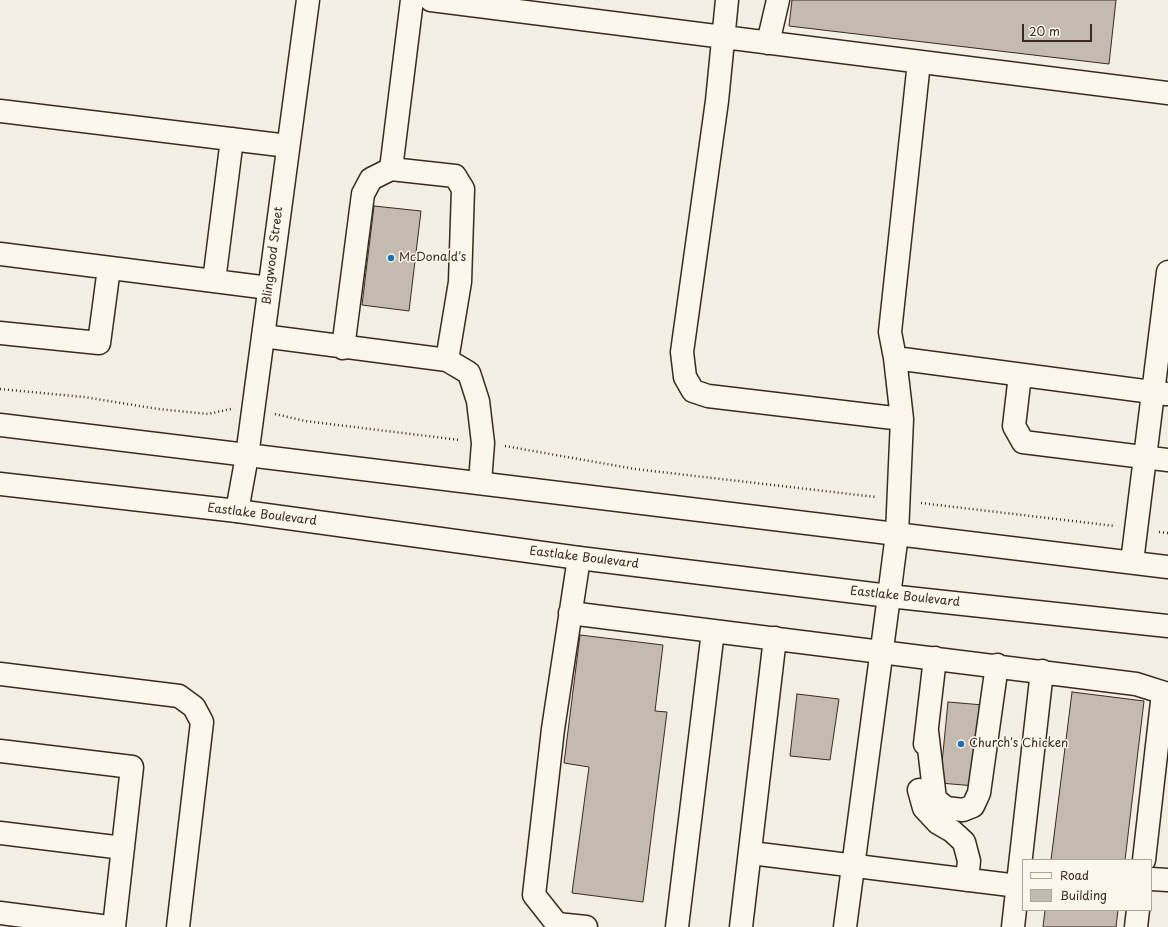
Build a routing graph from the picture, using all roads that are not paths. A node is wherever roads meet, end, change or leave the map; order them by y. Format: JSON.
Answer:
{"nodes":[{"id":1,"x":308,"y":0,"type":"edge"},
{"id":2,"x":412,"y":0,"type":"edge"},
{"id":3,"x":432,"y":0,"type":"edge"},
{"id":4,"x":727,"y":0,"type":"edge"},
{"id":5,"x":778,"y":0,"type":"edge"},
{"id":6,"x":723,"y":37,"type":"junction"},
{"id":7,"x":768,"y":43,"type":"junction"},
{"id":8,"x":919,"y":62,"type":"junction"},
{"id":9,"x":1168,"y":93,"type":"edge"},
{"id":10,"x":0,"y":111,"type":"edge"},
{"id":11,"x":232,"y":139,"type":"junction"},
{"id":12,"x":288,"y":146,"type":"junction"},
{"id":13,"x":391,"y":169,"type":"junction"},
{"id":14,"x":0,"y":254,"type":"edge"},
{"id":15,"x":110,"y":268,"type":"junction"},
{"id":16,"x":1168,"y":272,"type":"edge"},
{"id":17,"x":214,"y":282,"type":"junction"},
{"id":18,"x":269,"y":288,"type":"junction"},
{"id":19,"x":0,"y":332,"type":"edge"},
{"id":20,"x":263,"y":336,"type":"junction"},
{"id":21,"x":343,"y":348,"type":"junction"},
{"id":22,"x":895,"y":358,"type":"junction"},
{"id":23,"x":447,"y":360,"type":"junction"},
{"id":24,"x":1020,"y":375,"type":"junction"},
{"id":25,"x":1160,"y":394,"type":"edge"},
{"id":26,"x":902,"y":419,"type":"junction"},
{"id":27,"x":0,"y":425,"type":"edge"},
{"id":28,"x":247,"y":456,"type":"junction"},
{"id":29,"x":1145,"y":457,"type":"junction"},
{"id":30,"x":1168,"y":460,"type":"edge"},
{"id":31,"x":480,"y":482,"type":"junction"},
{"id":32,"x":0,"y":484,"type":"edge"},
{"id":33,"x":238,"y":511,"type":"junction"},
{"id":34,"x":897,"y":534,"type":"junction"},
{"id":35,"x":579,"y":558,"type":"junction"},
{"id":36,"x":1132,"y":562,"type":"junction"},
{"id":37,"x":1168,"y":567,"type":"edge"},
{"id":38,"x":889,"y":596,"type":"junction"},
{"id":39,"x":570,"y":613,"type":"junction"},
{"id":40,"x":1168,"y":626,"type":"edge"},
{"id":41,"x":713,"y":631,"type":"junction"},
{"id":42,"x":775,"y":638,"type":"junction"},
{"id":43,"x":882,"y":651,"type":"junction"},
{"id":44,"x":935,"y":658,"type":"junction"},
{"id":45,"x":997,"y":665,"type":"junction"},
{"id":46,"x":1042,"y":671,"type":"junction"},
{"id":47,"x":0,"y":674,"type":"edge"},
{"id":48,"x":1165,"y":694,"type":"edge"},
{"id":49,"x":927,"y":731,"type":"junction"},
{"id":50,"x":0,"y":751,"type":"edge"},
{"id":51,"x":0,"y":833,"type":"edge"},
{"id":52,"x":123,"y":848,"type":"junction"},
{"id":53,"x":750,"y":853,"type":"junction"},
{"id":54,"x":1144,"y":859,"type":"edge"},
{"id":55,"x":853,"y":866,"type":"junction"},
{"id":56,"x":1152,"y":879,"type":"edge"},
{"id":57,"x":967,"y":880,"type":"junction"},
{"id":58,"x":1168,"y":880,"type":"edge"},
{"id":59,"x":1018,"y":886,"type":"junction"},
{"id":60,"x":1138,"y":911,"type":"edge"},
{"id":61,"x":0,"y":913,"type":"edge"},
{"id":62,"x":109,"y":927,"type":"edge"},
{"id":63,"x":114,"y":927,"type":"edge"},
{"id":64,"x":178,"y":927,"type":"edge"},
{"id":65,"x":586,"y":927,"type":"edge"},
{"id":66,"x":677,"y":927,"type":"edge"},
{"id":67,"x":741,"y":927,"type":"edge"},
{"id":68,"x":845,"y":927,"type":"edge"},
{"id":69,"x":1013,"y":927,"type":"edge"},
{"id":70,"x":1136,"y":927,"type":"edge"}],
"edges":[{"from":1,"to":12,"type":"main road","name":"Blingwood Street"},
{"from":2,"to":13,"type":"main road"},
{"from":3,"to":6,"type":"main road"},
{"from":4,"to":6,"type":"main road"},
{"from":5,"to":7,"type":"main road"},
{"from":6,"to":7,"type":"main road"},
{"from":6,"to":26,"type":"main road"},
{"from":7,"to":8,"type":"main road"},
{"from":8,"to":9,"type":"main road"},
{"from":8,"to":22,"type":"main road"},
{"from":10,"to":11,"type":"main road"},
{"from":11,"to":12,"type":"main road"},
{"from":11,"to":17,"type":"main road"},
{"from":12,"to":18,"type":"main road","name":"Blingwood Street"},
{"from":13,"to":21,"type":"main road"},
{"from":13,"to":23,"type":"main road"},
{"from":14,"to":15,"type":"main road"},
{"from":15,"to":17,"type":"main road"},
{"from":15,"to":19,"type":"main road"},
{"from":16,"to":25,"type":"main road"},
{"from":17,"to":18,"type":"main road"},
{"from":18,"to":20,"type":"main road","name":"Blingwood Street"},
{"from":20,"to":21,"type":"main road"},
{"from":20,"to":28,"type":"main road","name":"Blingwood Street"},
{"from":21,"to":23,"type":"main road"},
{"from":22,"to":24,"type":"main road"},
{"from":22,"to":26,"type":"main road"},
{"from":23,"to":31,"type":"main road"},
{"from":24,"to":25,"type":"main road"},
{"from":24,"to":29,"type":"main road"},
{"from":25,"to":29,"type":"main road"},
{"from":26,"to":34,"type":"main road"},
{"from":27,"to":28,"type":"main road"},
{"from":28,"to":31,"type":"main road"},
{"from":28,"to":33,"type":"main road","name":"Blingwood Street"},
{"from":29,"to":30,"type":"main road"},
{"from":29,"to":36,"type":"main road"},
{"from":31,"to":34,"type":"main road"},
{"from":32,"to":33,"type":"main road","name":"Eastlake Boulevard"},
{"from":33,"to":35,"type":"main road","name":"Eastlake Boulevard"},
{"from":34,"to":36,"type":"main road"},
{"from":34,"to":38,"type":"main road"},
{"from":35,"to":38,"type":"main road","name":"Eastlake Boulevard"},
{"from":35,"to":39,"type":"main road"},
{"from":36,"to":37,"type":"main road"},
{"from":38,"to":40,"type":"main road","name":"Eastlake Boulevard"},
{"from":38,"to":43,"type":"main road"},
{"from":39,"to":41,"type":"main road"},
{"from":39,"to":65,"type":"main road"},
{"from":41,"to":42,"type":"main road"},
{"from":41,"to":66,"type":"main road"},
{"from":42,"to":43,"type":"main road"},
{"from":42,"to":53,"type":"main road"},
{"from":43,"to":44,"type":"main road"},
{"from":43,"to":55,"type":"main road"},
{"from":44,"to":45,"type":"main road"},
{"from":44,"to":49,"type":"main road"},
{"from":45,"to":46,"type":"main road"},
{"from":45,"to":49,"type":"main road"},
{"from":46,"to":48,"type":"main road"},
{"from":46,"to":59,"type":"main road"},
{"from":47,"to":64,"type":"main road"},
{"from":48,"to":54,"type":"main road"},
{"from":49,"to":57,"type":"main road"},
{"from":50,"to":52,"type":"main road"},
{"from":51,"to":52,"type":"main road"},
{"from":52,"to":63,"type":"main road"},
{"from":53,"to":55,"type":"main road"},
{"from":53,"to":67,"type":"main road"},
{"from":55,"to":57,"type":"main road"},
{"from":55,"to":68,"type":"main road"},
{"from":56,"to":58,"type":"main road"},
{"from":57,"to":59,"type":"main road"},
{"from":59,"to":69,"type":"main road"},
{"from":60,"to":70,"type":"main road"},
{"from":61,"to":62,"type":"main road"}]}
